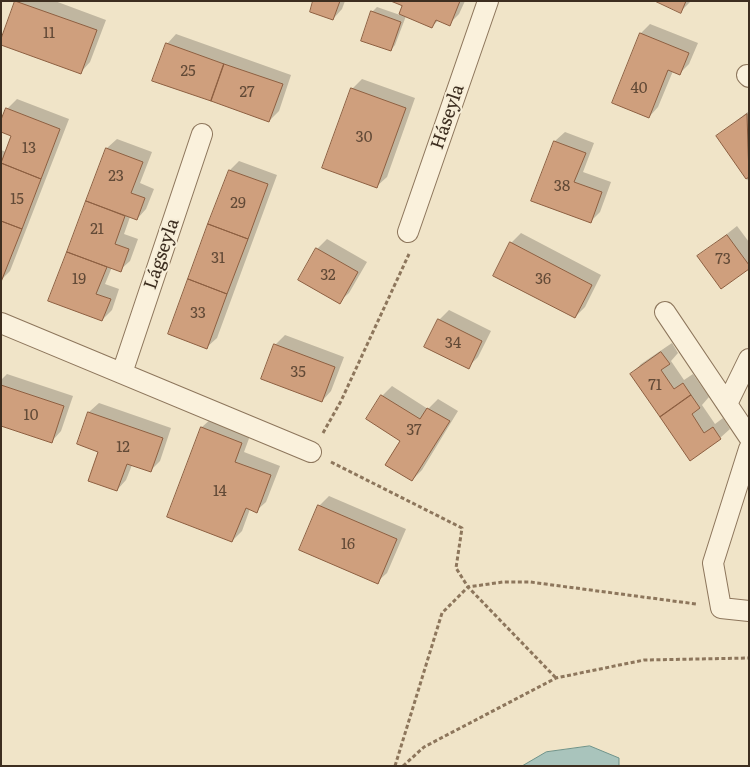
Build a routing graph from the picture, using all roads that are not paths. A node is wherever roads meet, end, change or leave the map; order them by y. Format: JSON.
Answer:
{"nodes":[{"id":1,"x":488,"y":1,"type":"edge"},
{"id":2,"x":202,"y":134,"type":"dead end"},
{"id":3,"x":408,"y":232,"type":"road end"},
{"id":4,"x":665,"y":312,"type":"dead end"},
{"id":5,"x":1,"y":323,"type":"edge"},
{"id":6,"x":749,"y":359,"type":"edge"},
{"id":7,"x":122,"y":373,"type":"junction"},
{"id":8,"x":727,"y":404,"type":"junction"},
{"id":9,"x":749,"y":436,"type":"edge"},
{"id":10,"x":749,"y":449,"type":"edge"},
{"id":11,"x":312,"y":452,"type":"road end"},
{"id":12,"x":749,"y":611,"type":"edge"}],
"edges":[{"from":1,"to":3,"type":"street","name":"Háseyla"},
{"from":2,"to":7,"type":"street","name":"Lágseyla"},
{"from":4,"to":8,"type":"street"},
{"from":5,"to":7,"type":"street"},
{"from":6,"to":8,"type":"street"},
{"from":7,"to":11,"type":"street"},
{"from":8,"to":9,"type":"street"},
{"from":10,"to":12,"type":"street"}]}
